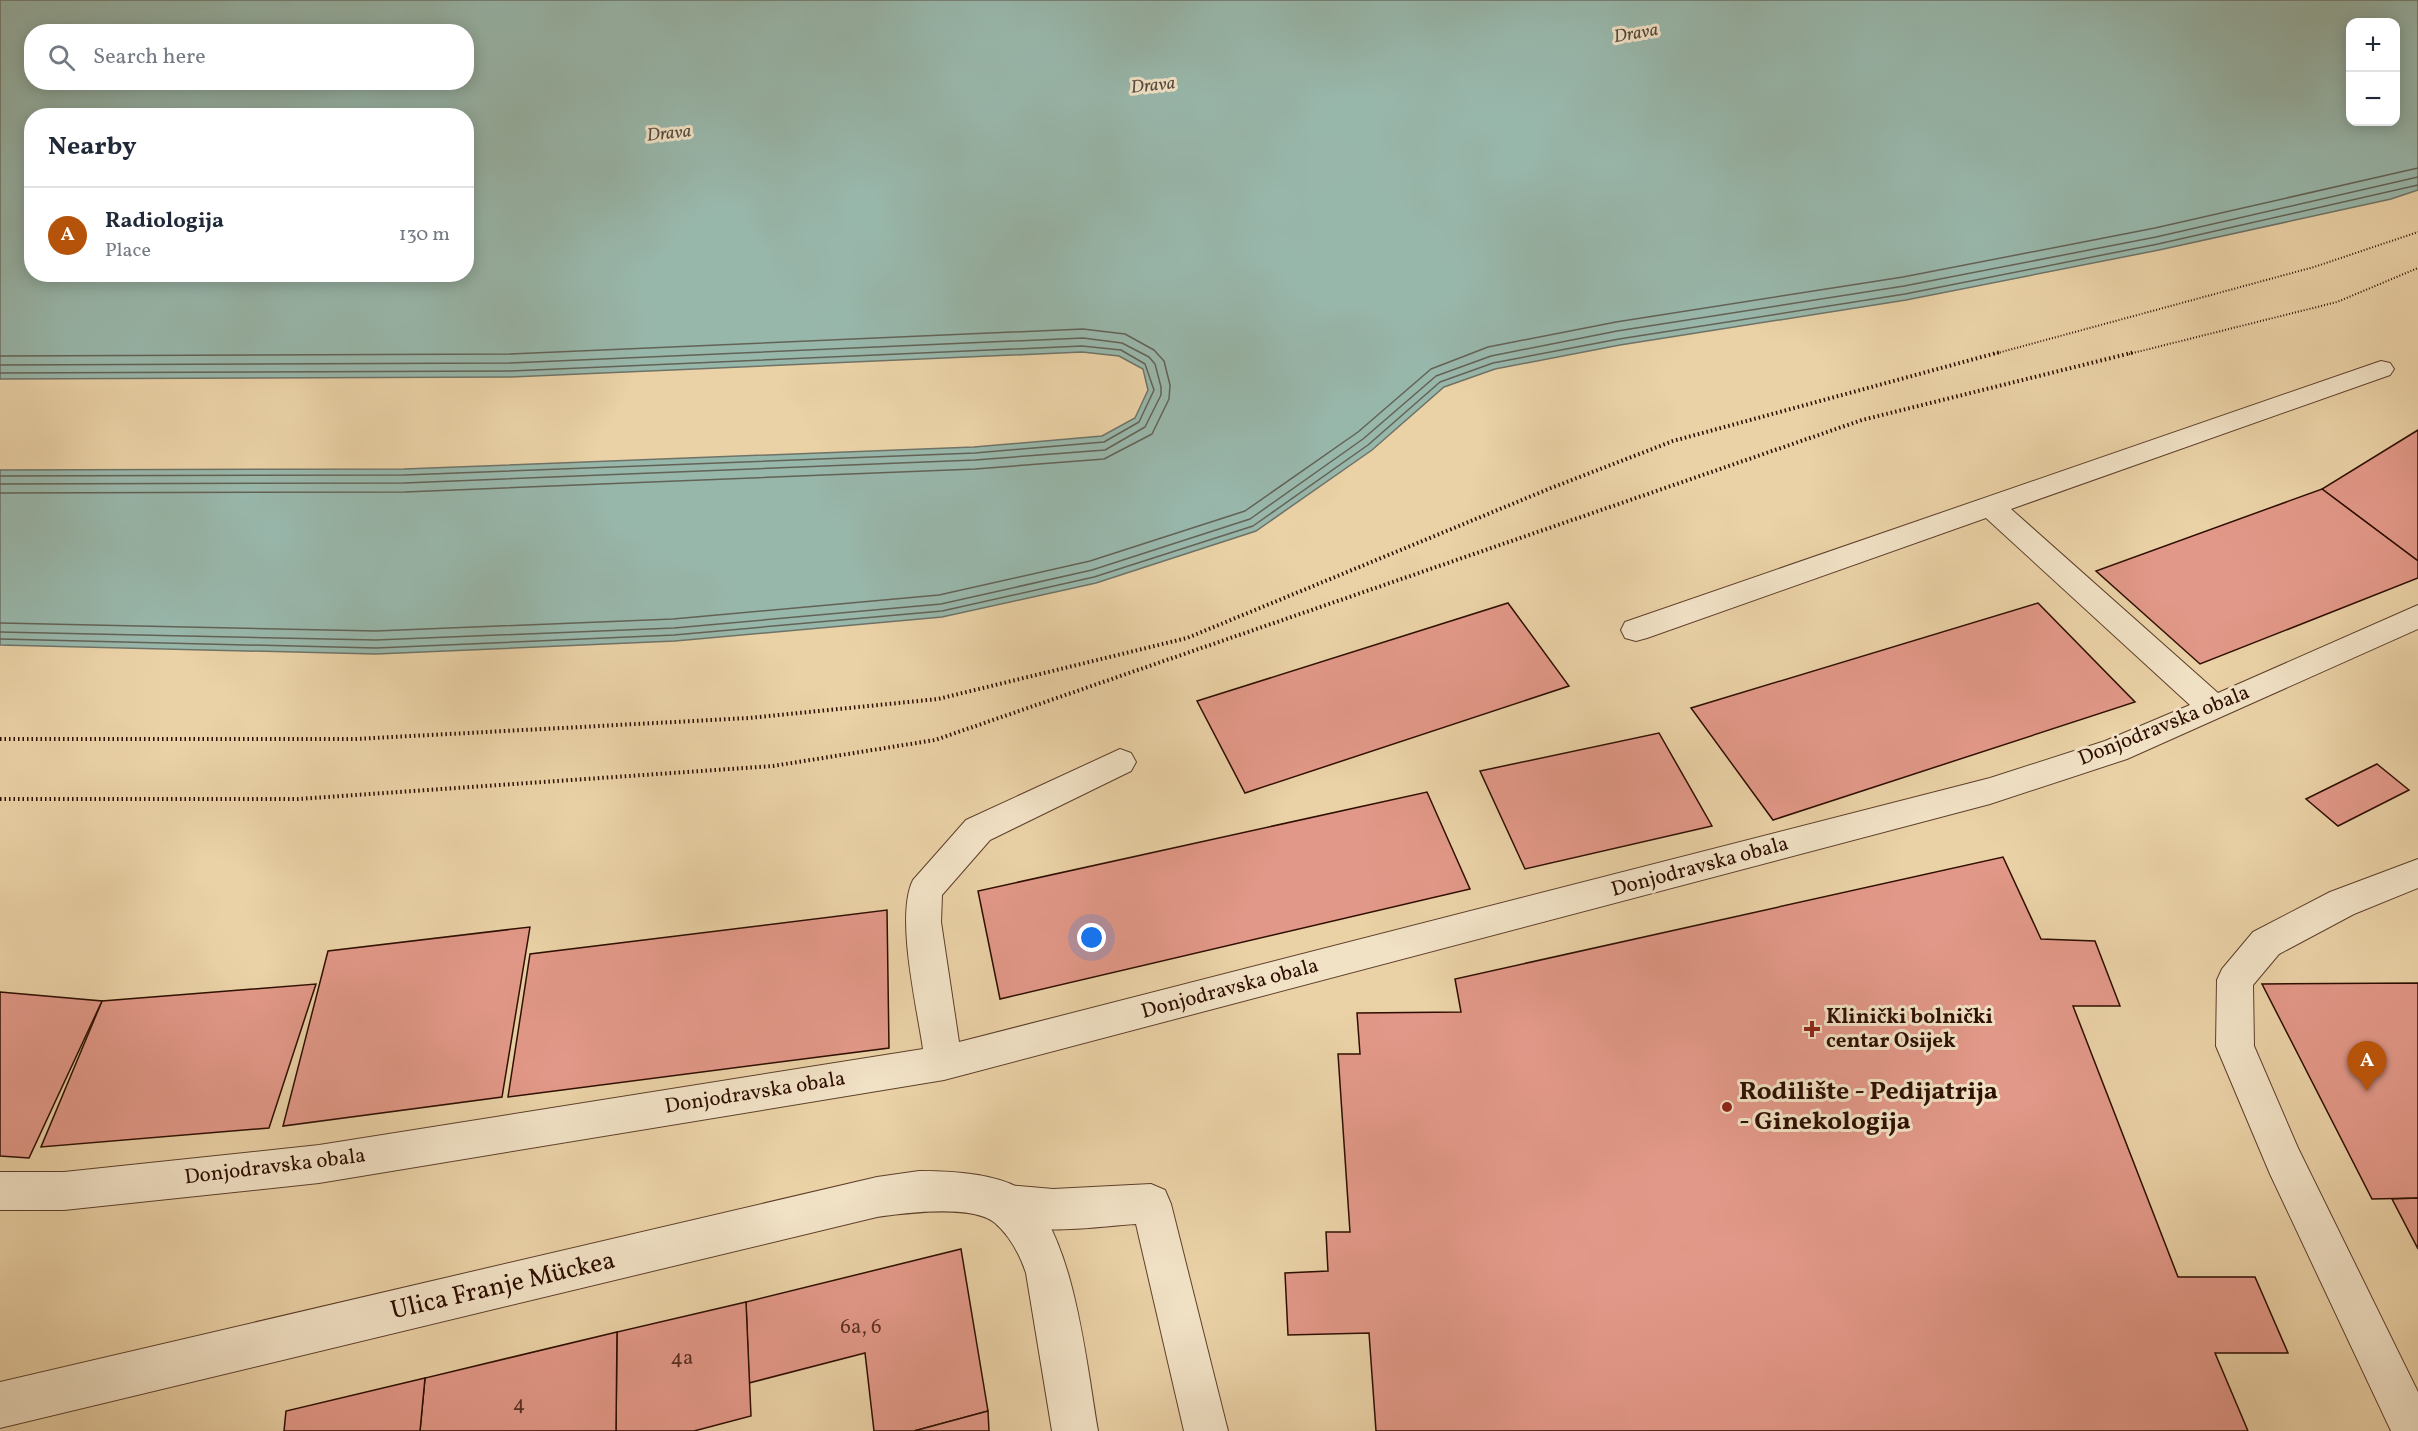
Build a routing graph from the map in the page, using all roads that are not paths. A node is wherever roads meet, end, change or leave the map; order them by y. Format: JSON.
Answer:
{"nodes":[{"id":1,"x":2381,"y":369,"type":"dead end"},
{"id":2,"x":1991,"y":506,"type":"junction"},
{"id":3,"x":2418,"y":616,"type":"edge"},
{"id":4,"x":1636,"y":630,"type":"dead end"},
{"id":5,"x":2213,"y":707,"type":"junction"},
{"id":6,"x":1120,"y":762,"type":"dead end"},
{"id":7,"x":2418,"y":873,"type":"edge"},
{"id":8,"x":944,"y":1063,"type":"junction"},
{"id":9,"x":0,"y":1191,"type":"edge"},
{"id":10,"x":1007,"y":1206,"type":"junction"},
{"id":11,"x":0,"y":1405,"type":"edge"},
{"id":12,"x":1076,"y":1431,"type":"edge"},
{"id":13,"x":1206,"y":1431,"type":"edge"},
{"id":14,"x":2414,"y":1431,"type":"edge"}],
"edges":[{"from":1,"to":2,"type":"lane"},
{"from":2,"to":4,"type":"lane"},
{"from":2,"to":5,"type":"lane"},
{"from":3,"to":5,"type":"lane","name":"Donjodravska obala"},
{"from":5,"to":8,"type":"lane","name":"Donjodravska obala"},
{"from":6,"to":8,"type":"lane"},
{"from":7,"to":14,"type":"lane"},
{"from":8,"to":9,"type":"lane","name":"Donjodravska obala"},
{"from":10,"to":11,"type":"street","name":"Ulica Franje Mückea"},
{"from":10,"to":12,"type":"street"},
{"from":10,"to":13,"type":"lane"}]}
